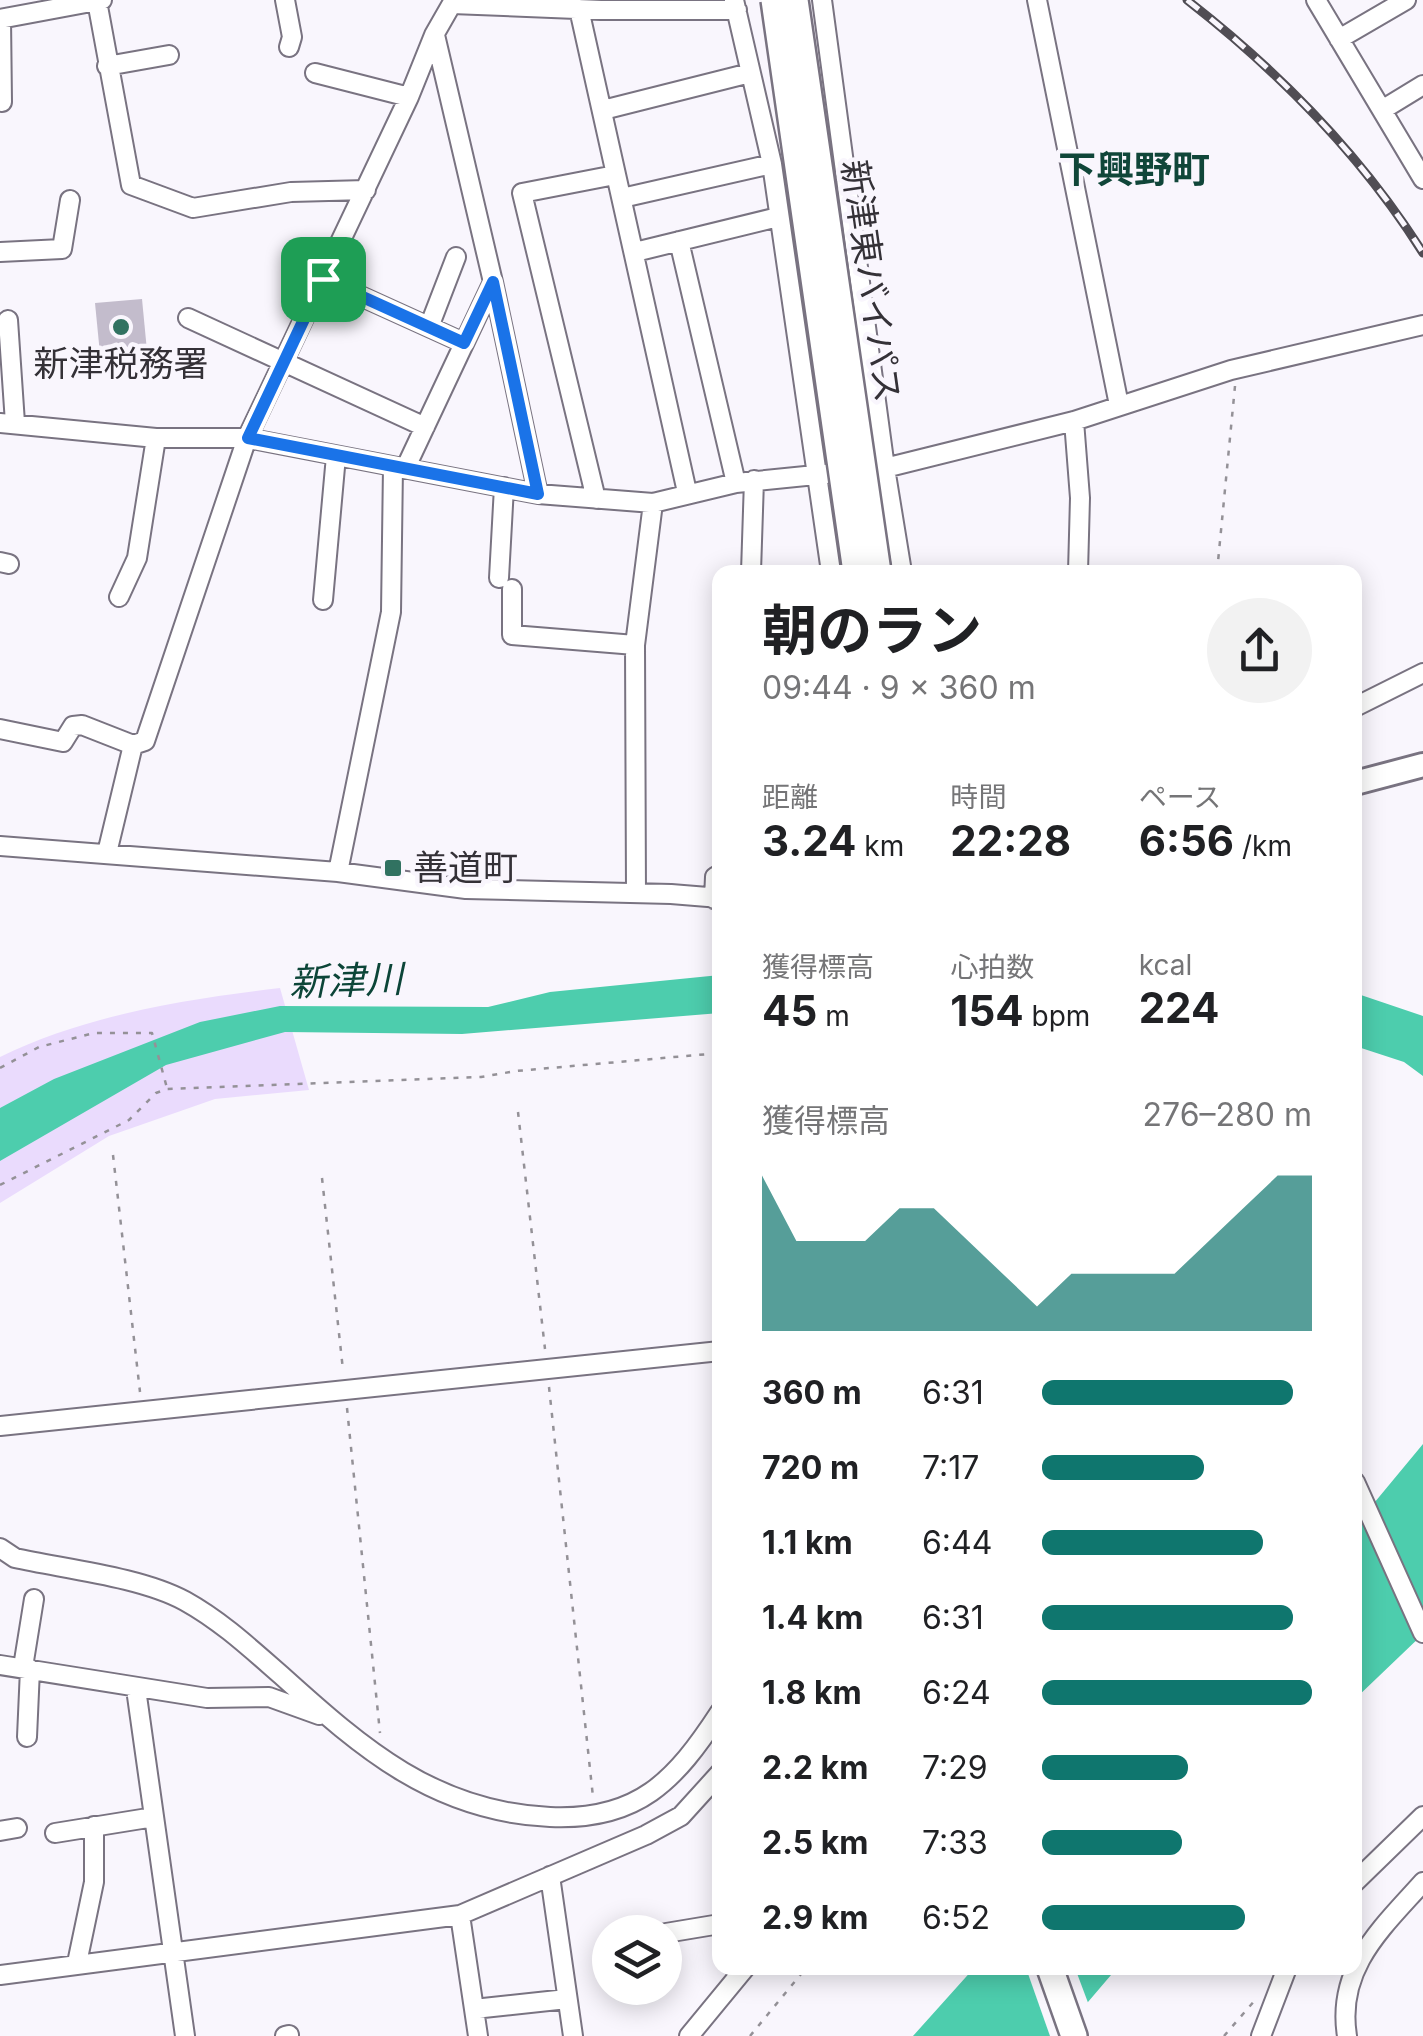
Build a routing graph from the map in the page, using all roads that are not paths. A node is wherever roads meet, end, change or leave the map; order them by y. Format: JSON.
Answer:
{"nodes":[{"id":1,"x":100,"y":0,"type":"edge"},
{"id":2,"x":285,"y":0,"type":"edge"},
{"id":3,"x":774,"y":0,"type":"edge"},
{"id":4,"x":795,"y":0,"type":"edge"},
{"id":5,"x":822,"y":0,"type":"edge"},
{"id":6,"x":1037,"y":0,"type":"edge"},
{"id":7,"x":1316,"y":0,"type":"edge"},
{"id":8,"x":1406,"y":0,"type":"edge"},
{"id":9,"x":453,"y":2,"type":"edge"},
{"id":10,"x":601,"y":5,"type":"edge"},
{"id":11,"x":735,"y":5,"type":"edge"},
{"id":12,"x":578,"y":9,"type":"junction"},
{"id":13,"x":0,"y":19,"type":"edge"},
{"id":14,"x":434,"y":34,"type":"junction"},
{"id":15,"x":1339,"y":39,"type":"junction"},
{"id":16,"x":289,"y":47,"type":"dead end"},
{"id":17,"x":169,"y":56,"type":"dead end"},
{"id":18,"x":107,"y":66,"type":"junction"},
{"id":19,"x":315,"y":73,"type":"dead end"},
{"id":20,"x":750,"y":73,"type":"junction"},
{"id":21,"x":1423,"y":85,"type":"edge"},
{"id":22,"x":409,"y":97,"type":"junction"},
{"id":23,"x":2,"y":102,"type":"dead end"},
{"id":24,"x":603,"y":110,"type":"junction"},
{"id":25,"x":1382,"y":110,"type":"junction"},
{"id":26,"x":772,"y":164,"type":"junction"},
{"id":27,"x":616,"y":176,"type":"junction"},
{"id":28,"x":1423,"y":179,"type":"edge"},
{"id":29,"x":366,"y":190,"type":"junction"},
{"id":30,"x":622,"y":198,"type":"junction"},
{"id":31,"x":70,"y":200,"type":"dead end"},
{"id":32,"x":778,"y":216,"type":"junction"},
{"id":33,"x":679,"y":241,"type":"junction"},
{"id":34,"x":0,"y":252,"type":"edge"},
{"id":35,"x":635,"y":252,"type":"junction"},
{"id":36,"x":456,"y":257,"type":"dead end"},
{"id":37,"x":323,"y":279,"type":"junction"},
{"id":38,"x":493,"y":282,"type":"junction"},
{"id":39,"x":188,"y":318,"type":"dead end"},
{"id":40,"x":8,"y":320,"type":"dead end"},
{"id":41,"x":1423,"y":324,"type":"edge"},
{"id":42,"x":429,"y":327,"type":"junction"},
{"id":43,"x":464,"y":343,"type":"junction"},
{"id":44,"x":282,"y":364,"type":"junction"},
{"id":45,"x":1118,"y":404,"type":"junction"},
{"id":46,"x":1074,"y":420,"type":"junction"},
{"id":47,"x":7,"y":423,"type":"edge"},
{"id":48,"x":424,"y":428,"type":"junction"},
{"id":49,"x":156,"y":438,"type":"junction"},
{"id":50,"x":248,"y":438,"type":"junction"},
{"id":51,"x":336,"y":456,"type":"junction"},
{"id":52,"x":399,"y":468,"type":"junction"},
{"id":53,"x":884,"y":468,"type":"junction"},
{"id":54,"x":817,"y":476,"type":"junction"},
{"id":55,"x":745,"y":482,"type":"junction"},
{"id":56,"x":504,"y":487,"type":"junction"},
{"id":57,"x":687,"y":492,"type":"junction"},
{"id":58,"x":538,"y":494,"type":"junction"},
{"id":59,"x":596,"y":499,"type":"junction"},
{"id":60,"x":653,"y":503,"type":"junction"},
{"id":61,"x":751,"y":565,"type":"edge"},
{"id":62,"x":830,"y":565,"type":"edge"},
{"id":63,"x":855,"y":565,"type":"edge"},
{"id":64,"x":877,"y":565,"type":"edge"},
{"id":65,"x":901,"y":565,"type":"edge"},
{"id":66,"x":1078,"y":565,"type":"edge"},
{"id":67,"x":119,"y":597,"type":"dead end"},
{"id":68,"x":323,"y":600,"type":"dead end"},
{"id":69,"x":635,"y":644,"type":"junction"},
{"id":70,"x":1423,"y":673,"type":"edge"},
{"id":71,"x":1362,"y":704,"type":"edge"},
{"id":72,"x":0,"y":729,"type":"edge"},
{"id":73,"x":133,"y":744,"type":"junction"},
{"id":74,"x":1423,"y":766,"type":"edge"},
{"id":75,"x":1362,"y":781,"type":"edge"},
{"id":76,"x":0,"y":846,"type":"edge"},
{"id":77,"x":107,"y":854,"type":"junction"},
{"id":78,"x":338,"y":872,"type":"junction"},
{"id":79,"x":636,"y":892,"type":"junction"},
{"id":80,"x":712,"y":898,"type":"edge"},
{"id":81,"x":712,"y":1352,"type":"edge"},
{"id":82,"x":0,"y":1426,"type":"edge"},
{"id":83,"x":1362,"y":1498,"type":"edge"},
{"id":84,"x":0,"y":1548,"type":"edge"},
{"id":85,"x":34,"y":1599,"type":"dead end"},
{"id":86,"x":1423,"y":1633,"type":"edge"},
{"id":87,"x":0,"y":1665,"type":"edge"},
{"id":88,"x":26,"y":1668,"type":"junction"},
{"id":89,"x":136,"y":1689,"type":"junction"},
{"id":90,"x":329,"y":1718,"type":"junction"},
{"id":91,"x":712,"y":1724,"type":"edge"},
{"id":92,"x":27,"y":1737,"type":"dead end"},
{"id":93,"x":712,"y":1782,"type":"edge"},
{"id":94,"x":154,"y":1816,"type":"junction"},
{"id":95,"x":1423,"y":1816,"type":"edge"},
{"id":96,"x":94,"y":1826,"type":"junction"},
{"id":97,"x":54,"y":1832,"type":"dead end"},
{"id":98,"x":1362,"y":1875,"type":"edge"},
{"id":99,"x":550,"y":1876,"type":"junction"},
{"id":100,"x":1423,"y":1882,"type":"edge"},
{"id":101,"x":460,"y":1915,"type":"junction"},
{"id":102,"x":712,"y":1925,"type":"edge"},
{"id":103,"x":682,"y":1930,"type":"edge"},
{"id":104,"x":173,"y":1952,"type":"junction"},
{"id":105,"x":1362,"y":1956,"type":"edge"},
{"id":106,"x":77,"y":1963,"type":"junction"},
{"id":107,"x":0,"y":1975,"type":"edge"},
{"id":108,"x":739,"y":1975,"type":"edge"},
{"id":109,"x":1052,"y":1975,"type":"edge"},
{"id":110,"x":1285,"y":1975,"type":"edge"},
{"id":111,"x":1351,"y":1975,"type":"edge"},
{"id":112,"x":567,"y":1999,"type":"junction"},
{"id":113,"x":474,"y":2010,"type":"junction"},
{"id":114,"x":185,"y":2036,"type":"edge"},
{"id":115,"x":478,"y":2036,"type":"edge"},
{"id":116,"x":573,"y":2036,"type":"edge"},
{"id":117,"x":689,"y":2036,"type":"edge"},
{"id":118,"x":1074,"y":2036,"type":"edge"},
{"id":119,"x":1260,"y":2036,"type":"edge"},
{"id":120,"x":1347,"y":2036,"type":"edge"}],
"edges":[{"from":1,"to":13,"type":"street"},
{"from":1,"to":18,"type":"street"},
{"from":2,"to":16,"type":"street"},
{"from":3,"to":63,"type":"highway","name":"新津東バイパス","bridge":true},
{"from":4,"to":64,"type":"highway","name":"新津東バイパス","bridge":true},
{"from":5,"to":53,"type":"street"},
{"from":6,"to":45,"type":"street"},
{"from":7,"to":15,"type":"street"},
{"from":8,"to":15,"type":"street"},
{"from":9,"to":12,"type":"street"},
{"from":9,"to":14,"type":"street"},
{"from":10,"to":11,"type":"street"},
{"from":10,"to":12,"type":"street"},
{"from":11,"to":20,"type":"street"},
{"from":12,"to":24,"type":"street"},
{"from":13,"to":23,"type":"street"},
{"from":14,"to":22,"type":"street"},
{"from":14,"to":38,"type":"street"},
{"from":15,"to":25,"type":"street"},
{"from":17,"to":18,"type":"street"},
{"from":18,"to":29,"type":"street"},
{"from":19,"to":22,"type":"street"},
{"from":20,"to":24,"type":"street"},
{"from":20,"to":26,"type":"street"},
{"from":21,"to":25,"type":"street"},
{"from":22,"to":29,"type":"street"},
{"from":24,"to":27,"type":"street"},
{"from":25,"to":28,"type":"street"},
{"from":26,"to":30,"type":"street"},
{"from":26,"to":32,"type":"street"},
{"from":27,"to":30,"type":"street"},
{"from":27,"to":59,"type":"street"},
{"from":29,"to":37,"type":"street"},
{"from":30,"to":35,"type":"street"},
{"from":31,"to":34,"type":"street"},
{"from":32,"to":33,"type":"street"},
{"from":32,"to":54,"type":"street"},
{"from":33,"to":35,"type":"street"},
{"from":33,"to":55,"type":"street"},
{"from":35,"to":57,"type":"street"},
{"from":36,"to":42,"type":"street"},
{"from":37,"to":42,"type":"street"},
{"from":37,"to":44,"type":"street"},
{"from":38,"to":43,"type":"street"},
{"from":38,"to":58,"type":"street"},
{"from":39,"to":44,"type":"street"},
{"from":40,"to":47,"type":"street"},
{"from":41,"to":45,"type":"street"},
{"from":42,"to":43,"type":"street"},
{"from":43,"to":48,"type":"street"},
{"from":44,"to":48,"type":"street"},
{"from":44,"to":50,"type":"street"},
{"from":45,"to":46,"type":"street"},
{"from":46,"to":53,"type":"street"},
{"from":46,"to":66,"type":"street"},
{"from":47,"to":49,"type":"street"},
{"from":48,"to":52,"type":"street"},
{"from":49,"to":50,"type":"street"},
{"from":49,"to":67,"type":"street"},
{"from":50,"to":51,"type":"street"},
{"from":50,"to":73,"type":"street"},
{"from":51,"to":52,"type":"street"},
{"from":51,"to":68,"type":"street"},
{"from":52,"to":56,"type":"street"},
{"from":52,"to":78,"type":"street"},
{"from":53,"to":54,"type":"street"},
{"from":53,"to":65,"type":"street"},
{"from":54,"to":55,"type":"street"},
{"from":54,"to":62,"type":"street"},
{"from":55,"to":57,"type":"street"},
{"from":55,"to":61,"type":"street"},
{"from":56,"to":58,"type":"street"},
{"from":56,"to":69,"type":"street"},
{"from":57,"to":60,"type":"street"},
{"from":58,"to":59,"type":"street"},
{"from":59,"to":60,"type":"street"},
{"from":60,"to":69,"type":"street"},
{"from":69,"to":79,"type":"street"},
{"from":70,"to":71,"type":"street"},
{"from":72,"to":73,"type":"street"},
{"from":73,"to":77,"type":"street"},
{"from":74,"to":75,"type":"main road"},
{"from":76,"to":77,"type":"street"},
{"from":77,"to":78,"type":"street"},
{"from":78,"to":79,"type":"street"},
{"from":79,"to":80,"type":"street"},
{"from":81,"to":82,"type":"street"},
{"from":83,"to":86,"type":"street"},
{"from":84,"to":90,"type":"street"},
{"from":85,"to":88,"type":"street"},
{"from":87,"to":88,"type":"street"},
{"from":88,"to":89,"type":"street"},
{"from":88,"to":92,"type":"street"},
{"from":89,"to":90,"type":"street"},
{"from":89,"to":94,"type":"street"},
{"from":90,"to":91,"type":"street"},
{"from":93,"to":99,"type":"street"},
{"from":94,"to":96,"type":"street"},
{"from":94,"to":104,"type":"street"},
{"from":95,"to":98,"type":"street"},
{"from":96,"to":97,"type":"street"},
{"from":96,"to":106,"type":"street"},
{"from":99,"to":101,"type":"street"},
{"from":99,"to":112,"type":"street"},
{"from":100,"to":105,"type":"street"},
{"from":101,"to":104,"type":"street"},
{"from":101,"to":113,"type":"street"},
{"from":102,"to":103,"type":"street"},
{"from":104,"to":106,"type":"street"},
{"from":104,"to":114,"type":"street"},
{"from":106,"to":107,"type":"street"},
{"from":108,"to":117,"type":"street"},
{"from":109,"to":118,"type":"highway"},
{"from":110,"to":119,"type":"street"},
{"from":111,"to":120,"type":"street"},
{"from":112,"to":113,"type":"street"},
{"from":112,"to":116,"type":"street"},
{"from":113,"to":115,"type":"street"}]}
